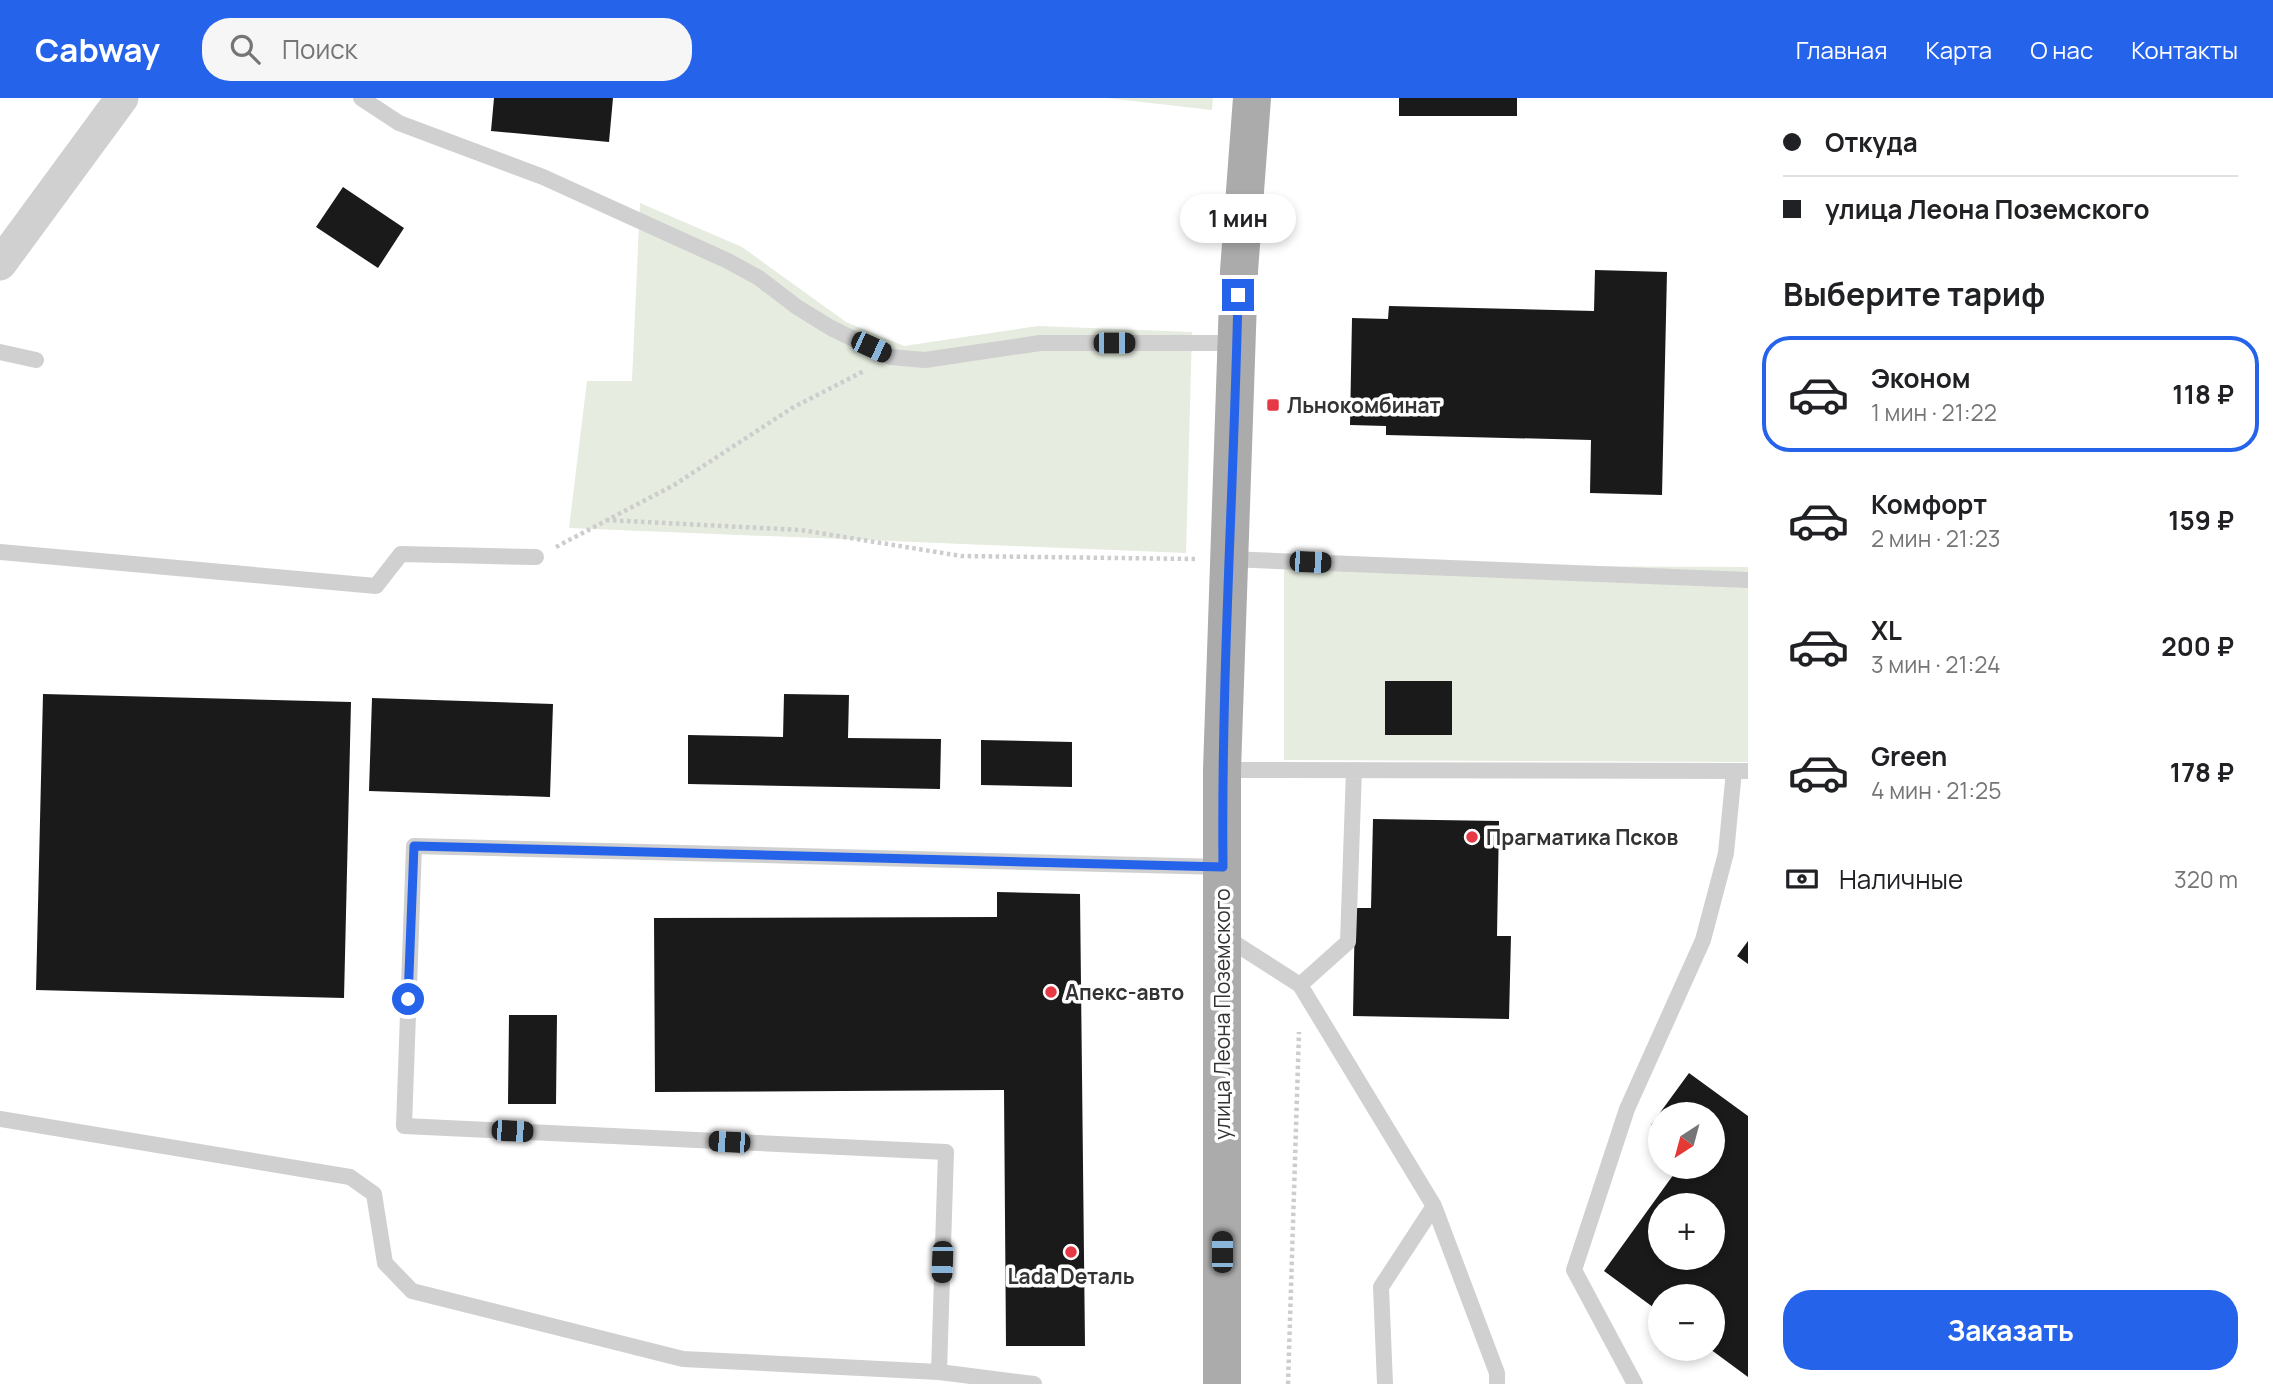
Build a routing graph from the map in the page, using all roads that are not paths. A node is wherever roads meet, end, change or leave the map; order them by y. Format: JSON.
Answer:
{"nodes":[{"id":1,"x":122,"y":98,"type":"edge"},
{"id":2,"x":360,"y":98,"type":"edge"},
{"id":3,"x":1252,"y":98,"type":"edge"},
{"id":4,"x":0,"y":264,"type":"edge"},
{"id":5,"x":1237,"y":343,"type":"junction"},
{"id":6,"x":0,"y":352,"type":"edge"},
{"id":7,"x":36,"y":360,"type":"dead end"},
{"id":8,"x":0,"y":551,"type":"edge"},
{"id":9,"x":537,"y":557,"type":"road end"},
{"id":10,"x":1227,"y":559,"type":"junction"},
{"id":11,"x":1748,"y":580,"type":"edge"},
{"id":12,"x":1222,"y":770,"type":"junction"},
{"id":13,"x":1354,"y":770,"type":"junction"},
{"id":14,"x":1741,"y":771,"type":"edge"},
{"id":15,"x":1223,"y":867,"type":"junction"},
{"id":16,"x":1221,"y":935,"type":"junction"},
{"id":17,"x":1300,"y":985,"type":"junction"},
{"id":18,"x":0,"y":1119,"type":"edge"},
{"id":19,"x":1434,"y":1206,"type":"junction"},
{"id":20,"x":939,"y":1372,"type":"junction"},
{"id":21,"x":1034,"y":1384,"type":"edge"},
{"id":22,"x":1222,"y":1384,"type":"edge"},
{"id":23,"x":1385,"y":1384,"type":"edge"},
{"id":24,"x":1497,"y":1384,"type":"edge"},
{"id":25,"x":1635,"y":1384,"type":"edge"}],
"edges":[{"from":1,"to":4,"type":"street"},
{"from":2,"to":5,"type":"lane"},
{"from":3,"to":5,"type":"main road","name":"улица Леона Поземского"},
{"from":5,"to":10,"type":"main road","name":"улица Леона Поземского"},
{"from":6,"to":7,"type":"lane"},
{"from":8,"to":9,"type":"lane"},
{"from":10,"to":11,"type":"lane"},
{"from":10,"to":12,"type":"main road","name":"улица Леона Поземского"},
{"from":12,"to":13,"type":"lane"},
{"from":12,"to":15,"type":"main road","name":"улица Леона Поземского"},
{"from":13,"to":14,"type":"lane"},
{"from":13,"to":17,"type":"lane"},
{"from":14,"to":25,"type":"lane"},
{"from":15,"to":16,"type":"main road","name":"улица Леона Поземского"},
{"from":15,"to":20,"type":"lane"},
{"from":16,"to":17,"type":"lane"},
{"from":16,"to":22,"type":"main road","name":"улица Леона Поземского"},
{"from":17,"to":19,"type":"lane"},
{"from":18,"to":20,"type":"lane"},
{"from":19,"to":23,"type":"lane"},
{"from":19,"to":24,"type":"lane"},
{"from":20,"to":21,"type":"lane"}]}
